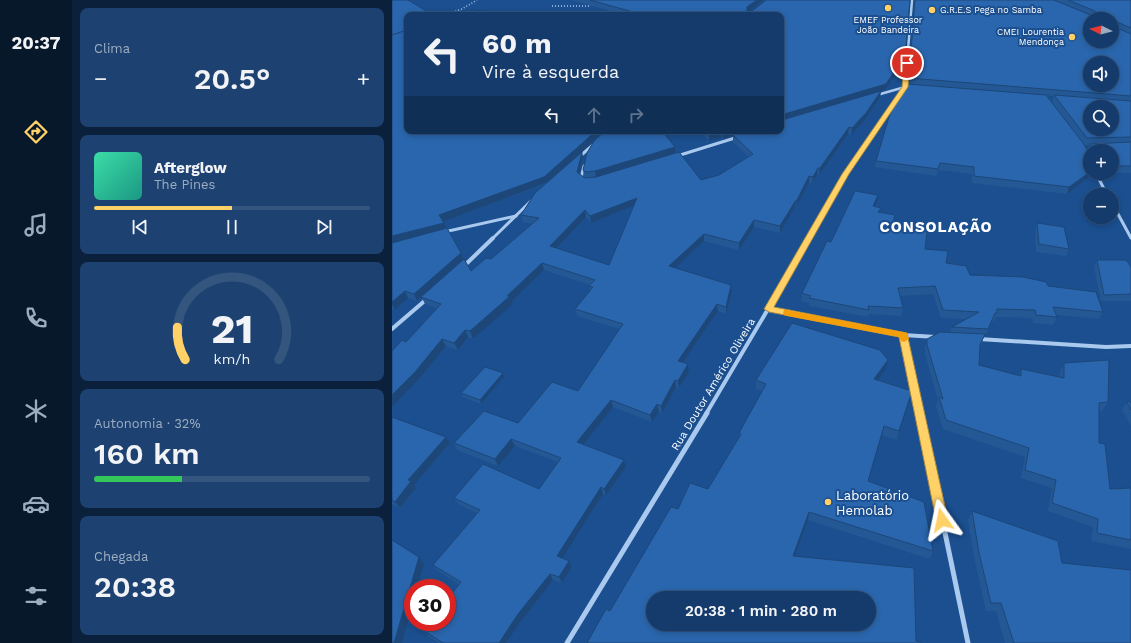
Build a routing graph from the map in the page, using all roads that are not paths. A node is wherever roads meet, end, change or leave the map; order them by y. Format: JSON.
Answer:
{"nodes":[{"id":1,"x":912,"y":0,"type":"edge"},
{"id":2,"x":905,"y":87,"type":"junction"},
{"id":3,"x":913,"y":87,"type":"edge"},
{"id":4,"x":876,"y":96,"type":"edge"},
{"id":5,"x":744,"y":136,"type":"edge"},
{"id":6,"x":598,"y":140,"type":"edge"},
{"id":7,"x":592,"y":145,"type":"junction"},
{"id":8,"x":676,"y":156,"type":"edge"},
{"id":9,"x":575,"y":161,"type":"edge"},
{"id":10,"x":587,"y":182,"type":"edge"},
{"id":11,"x":535,"y":198,"type":"edge"},
{"id":12,"x":516,"y":215,"type":"junction"},
{"id":13,"x":1119,"y":216,"type":"edge"},
{"id":14,"x":438,"y":234,"type":"edge"},
{"id":15,"x":1131,"y":238,"type":"edge"},
{"id":16,"x":457,"y":272,"type":"edge"},
{"id":17,"x":433,"y":293,"type":"edge"},
{"id":18,"x":769,"y":309,"type":"junction"},
{"id":19,"x":392,"y":329,"type":"edge"},
{"id":20,"x":903,"y":335,"type":"junction"},
{"id":21,"x":943,"y":337,"type":"edge"},
{"id":22,"x":974,"y":339,"type":"edge"},
{"id":23,"x":1131,"y":346,"type":"edge"},
{"id":24,"x":567,"y":643,"type":"edge"},
{"id":25,"x":968,"y":643,"type":"edge"}],
"edges":[{"from":1,"to":2,"type":"street","name":"Rua Doutor Américo Oliveira"},
{"from":2,"to":3,"type":"street"},
{"from":2,"to":4,"type":"street"},
{"from":2,"to":18,"type":"street","name":"Rua Doutor Américo Oliveira"},
{"from":5,"to":8,"type":"street"},
{"from":6,"to":7,"type":"street"},
{"from":7,"to":9,"type":"street"},
{"from":7,"to":10,"type":"street"},
{"from":11,"to":12,"type":"street"},
{"from":12,"to":14,"type":"street"},
{"from":12,"to":16,"type":"street"},
{"from":13,"to":15,"type":"street"},
{"from":17,"to":19,"type":"street"},
{"from":18,"to":20,"type":"street"},
{"from":18,"to":24,"type":"street","name":"Rua Doutor Américo Oliveira"},
{"from":20,"to":21,"type":"street"},
{"from":20,"to":25,"type":"street"},
{"from":22,"to":23,"type":"street"}]}
